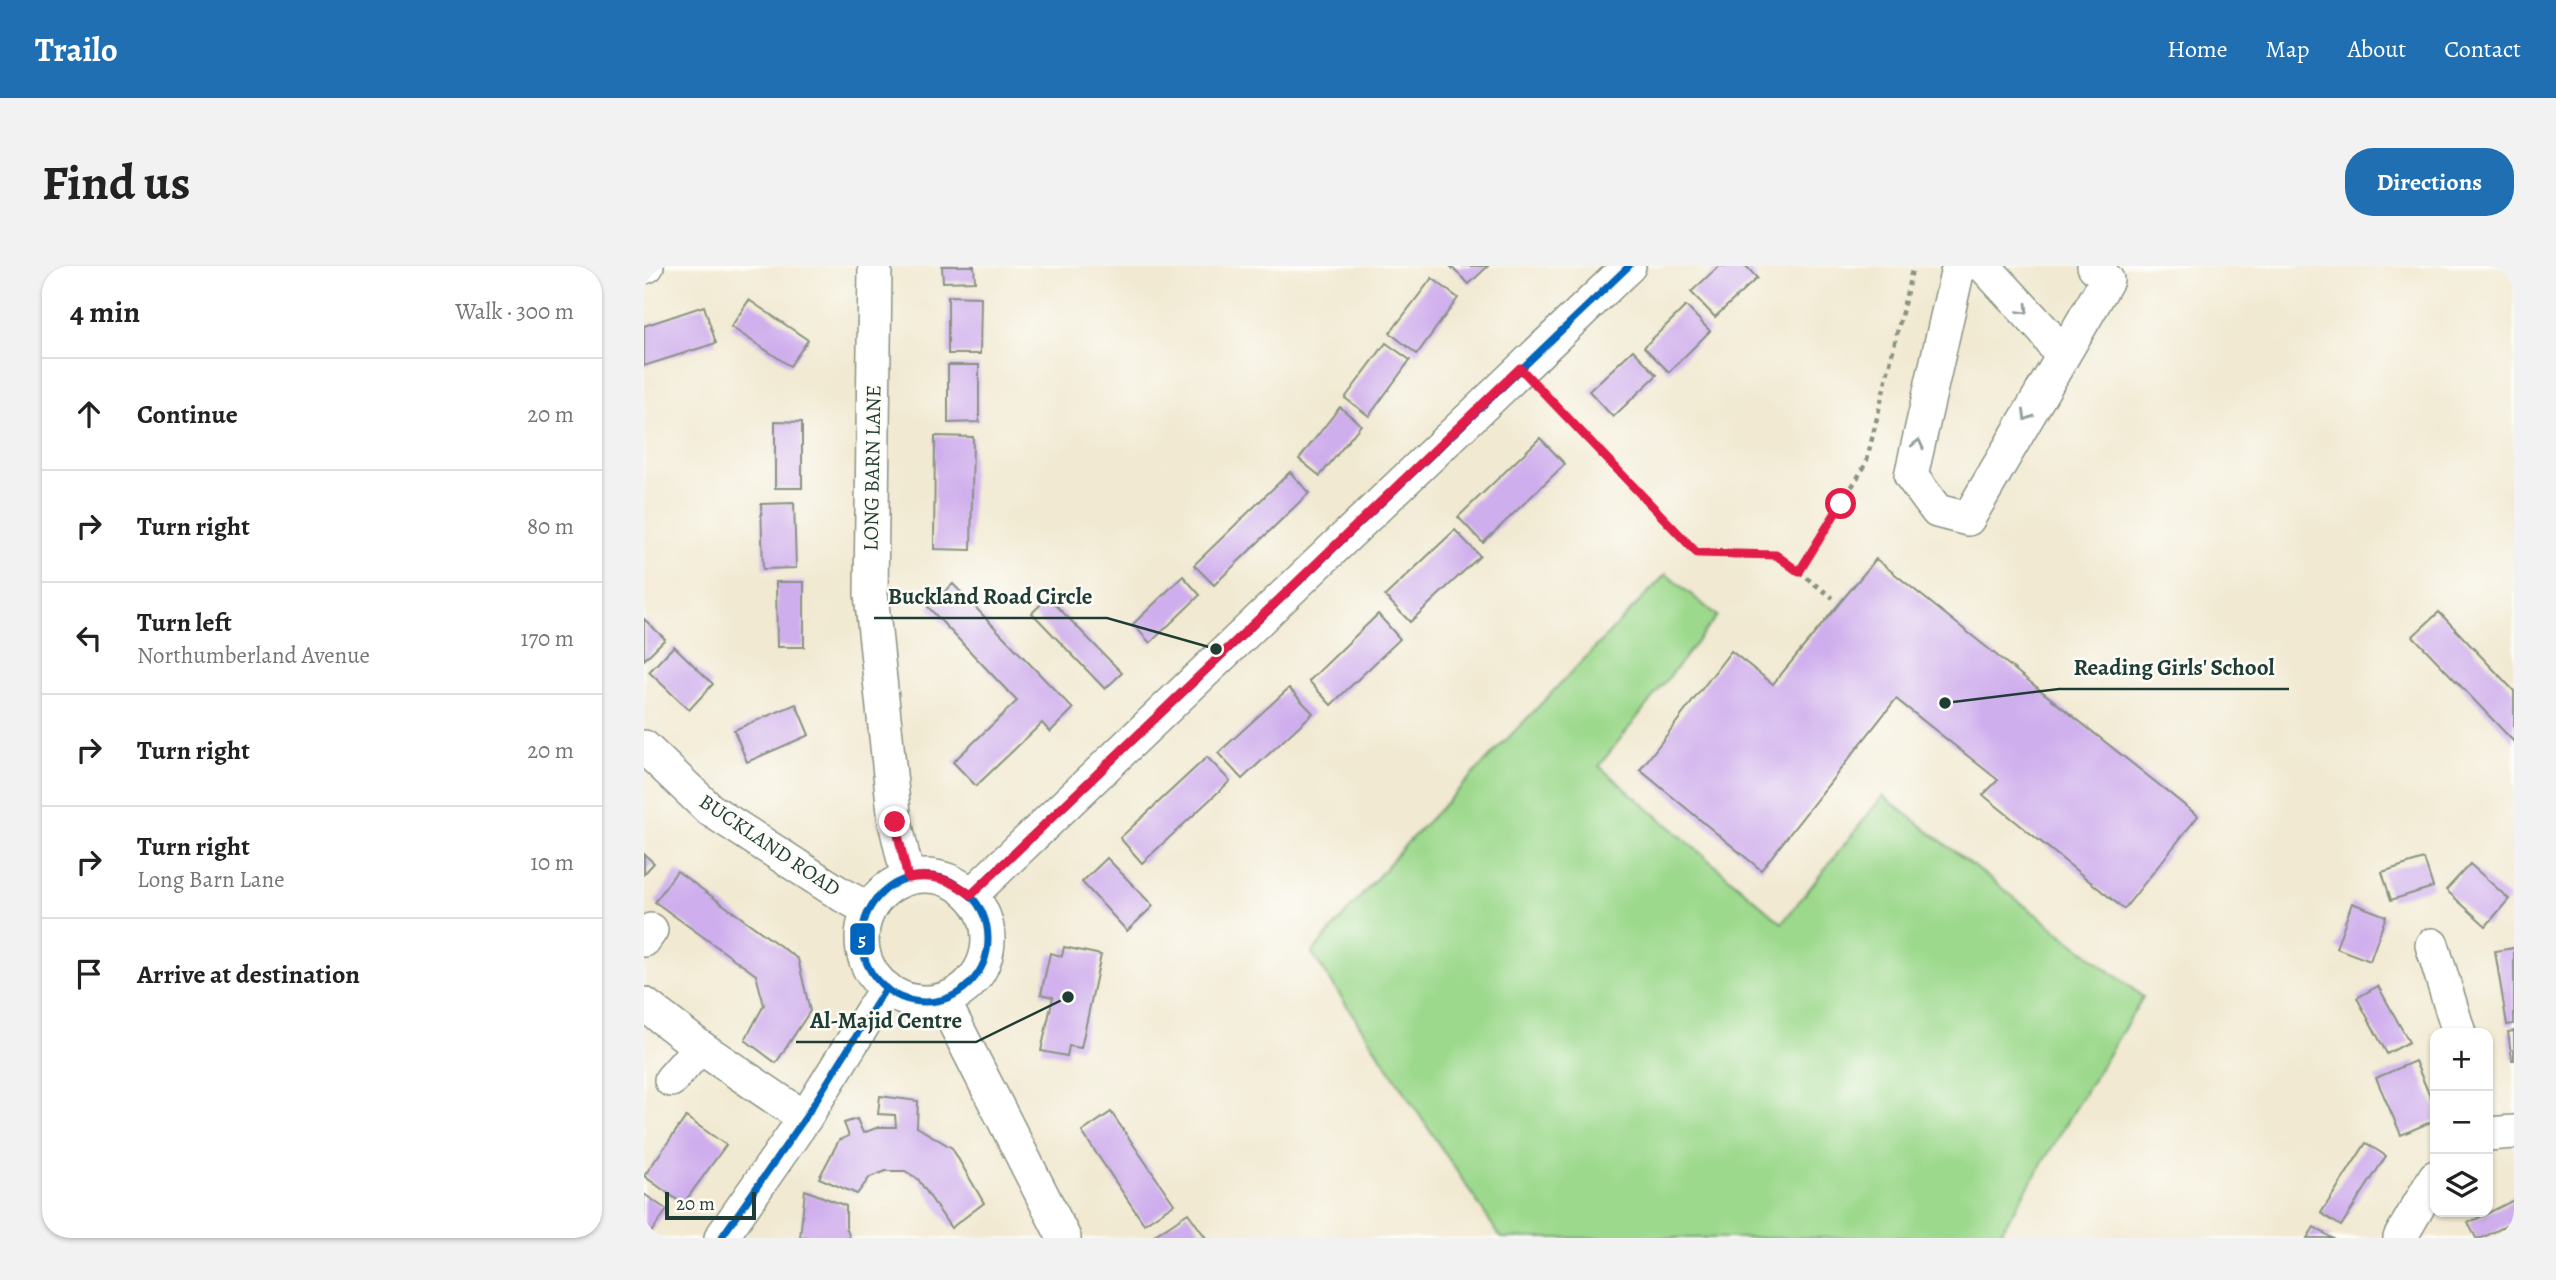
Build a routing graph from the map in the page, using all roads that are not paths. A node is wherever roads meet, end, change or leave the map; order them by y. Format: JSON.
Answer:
{"nodes":[{"id":1,"x":875,"y":266,"type":"edge"},
{"id":2,"x":1629,"y":266,"type":"edge"},
{"id":3,"x":1962,"y":266,"type":"edge"},
{"id":4,"x":1984,"y":266,"type":"edge"},
{"id":5,"x":2095,"y":266,"type":"edge"},
{"id":6,"x":2061,"y":356,"type":"junction"},
{"id":7,"x":644,"y":747,"type":"edge"},
{"id":8,"x":908,"y":878,"type":"junction"},
{"id":9,"x":971,"y":895,"type":"junction"},
{"id":10,"x":869,"y":909,"type":"junction"},
{"id":11,"x":2432,"y":945,"type":"dead end"},
{"id":12,"x":886,"y":988,"type":"junction"},
{"id":13,"x":943,"y":1000,"type":"junction"},
{"id":14,"x":644,"y":1004,"type":"edge"},
{"id":15,"x":2457,"y":1028,"type":"edge"},
{"id":16,"x":700,"y":1047,"type":"junction"},
{"id":17,"x":671,"y":1080,"type":"dead end"},
{"id":18,"x":805,"y":1118,"type":"junction"},
{"id":19,"x":2430,"y":1186,"type":"edge"},
{"id":20,"x":721,"y":1238,"type":"edge"},
{"id":21,"x":1064,"y":1238,"type":"edge"},
{"id":22,"x":2400,"y":1238,"type":"edge"}],
"edges":[{"from":1,"to":8,"type":"street","name":"LONG BARN LANE"},
{"from":2,"to":9,"type":"street"},
{"from":6,"to":3,"type":"street","one_way":true},
{"from":4,"to":6,"type":"street","one_way":true},
{"from":5,"to":6,"type":"street"},
{"from":7,"to":10,"type":"street","name":"BUCKLAND ROAD"},
{"from":8,"to":9,"type":"street"},
{"from":8,"to":10,"type":"street"},
{"from":9,"to":13,"type":"street"},
{"from":10,"to":12,"type":"street"},
{"from":11,"to":15,"type":"street"},
{"from":12,"to":13,"type":"street"},
{"from":12,"to":18,"type":"street"},
{"from":13,"to":21,"type":"street"},
{"from":14,"to":16,"type":"street"},
{"from":16,"to":17,"type":"street"},
{"from":16,"to":18,"type":"street"},
{"from":18,"to":20,"type":"street"},
{"from":19,"to":22,"type":"street"}]}
